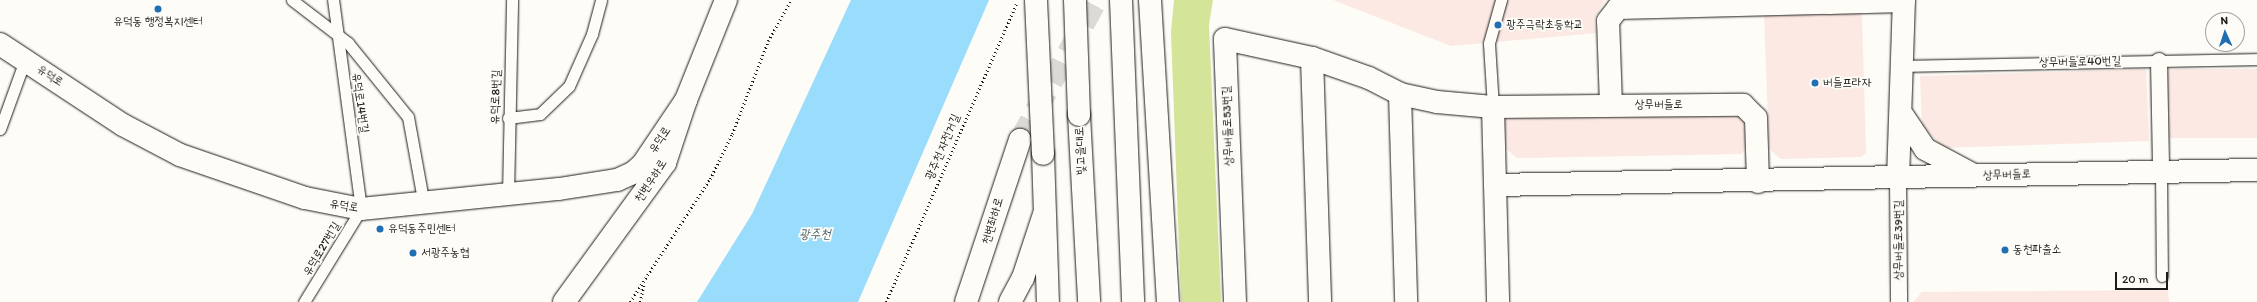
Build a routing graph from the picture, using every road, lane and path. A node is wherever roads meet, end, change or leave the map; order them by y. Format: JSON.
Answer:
{"nodes":[{"id":1,"x":292,"y":0,"type":"edge"},
{"id":2,"x":333,"y":0,"type":"edge"},
{"id":3,"x":512,"y":0,"type":"edge"},
{"id":4,"x":601,"y":0,"type":"edge"},
{"id":5,"x":726,"y":0,"type":"edge"},
{"id":6,"x":791,"y":0,"type":"edge"},
{"id":7,"x":1018,"y":0,"type":"edge"},
{"id":8,"x":1036,"y":0,"type":"edge"},
{"id":9,"x":1075,"y":0,"type":"edge"},
{"id":10,"x":1121,"y":0,"type":"edge"},
{"id":11,"x":1150,"y":0,"type":"edge"},
{"id":12,"x":1501,"y":0,"type":"edge"},
{"id":13,"x":1904,"y":0,"type":"edge"},
{"id":14,"x":1829,"y":1,"type":"edge"},
{"id":15,"x":337,"y":33,"type":"junction"},
{"id":16,"x":0,"y":44,"type":"edge"},
{"id":17,"x":1312,"y":58,"type":"junction"},
{"id":18,"x":2257,"y":59,"type":"edge"},
{"id":19,"x":25,"y":60,"type":"junction"},
{"id":20,"x":2159,"y":61,"type":"junction"},
{"id":21,"x":1904,"y":66,"type":"junction"},
{"id":22,"x":1400,"y":94,"type":"junction"},
{"id":23,"x":686,"y":100,"type":"junction"},
{"id":24,"x":1612,"y":105,"type":"junction"},
{"id":25,"x":1493,"y":107,"type":"junction"},
{"id":26,"x":1903,"y":116,"type":"junction"},
{"id":27,"x":508,"y":118,"type":"junction"},
{"id":28,"x":0,"y":129,"type":"edge"},
{"id":29,"x":1020,"y":140,"type":"tunnel mouth"},
{"id":30,"x":2161,"y":170,"type":"junction"},
{"id":31,"x":2257,"y":170,"type":"edge"},
{"id":32,"x":1976,"y":176,"type":"junction"},
{"id":33,"x":1898,"y":179,"type":"junction"},
{"id":34,"x":1758,"y":182,"type":"junction"},
{"id":35,"x":1495,"y":185,"type":"junction"},
{"id":36,"x":508,"y":195,"type":"junction"},
{"id":37,"x":424,"y":205,"type":"junction"},
{"id":38,"x":361,"y":209,"type":"junction"},
{"id":39,"x":1044,"y":214,"type":"junction"},
{"id":40,"x":2162,"y":276,"type":"dead end"},
{"id":41,"x":644,"y":281,"type":"junction"},
{"id":42,"x":304,"y":302,"type":"edge"},
{"id":43,"x":564,"y":302,"type":"edge"},
{"id":44,"x":630,"y":302,"type":"edge"},
{"id":45,"x":640,"y":302,"type":"edge"},
{"id":46,"x":886,"y":302,"type":"edge"},
{"id":47,"x":966,"y":302,"type":"edge"},
{"id":48,"x":1010,"y":302,"type":"edge"},
{"id":49,"x":1048,"y":302,"type":"edge"},
{"id":50,"x":1089,"y":302,"type":"edge"},
{"id":51,"x":1133,"y":302,"type":"edge"},
{"id":52,"x":1168,"y":302,"type":"edge"},
{"id":53,"x":1235,"y":302,"type":"edge"},
{"id":54,"x":1320,"y":302,"type":"edge"},
{"id":55,"x":1406,"y":302,"type":"edge"},
{"id":56,"x":1498,"y":302,"type":"edge"},
{"id":57,"x":1899,"y":302,"type":"edge"}],
"edges":[{"from":1,"to":15,"type":"lane"},
{"from":2,"to":15,"type":"lane","name":"유덕로14번길"},
{"from":3,"to":27,"type":"lane","name":"유덕로8번길"},
{"from":4,"to":27,"type":"lane"},
{"from":5,"to":23,"type":"main road","name":"천변우하로"},
{"from":6,"to":41,"type":"path"},
{"from":7,"to":46,"type":"path","name":"광주천 자전거길"},
{"from":8,"to":39,"type":"main road","bridge":true},
{"from":9,"to":50,"type":"main road","name":"빛고을대로","bridge":true},
{"from":10,"to":51,"type":"main road"},
{"from":11,"to":52,"type":"main road"},
{"from":12,"to":25,"type":"lane"},
{"from":13,"to":14,"type":"main road"},
{"from":13,"to":21,"type":"main road"},
{"from":14,"to":24,"type":"main road"},
{"from":15,"to":37,"type":"lane"},
{"from":15,"to":38,"type":"lane","name":"유덕로14번길"},
{"from":16,"to":19,"type":"main road","name":"유덕로"},
{"from":17,"to":22,"type":"main road","name":"상무버들로53번길"},
{"from":17,"to":53,"type":"main road","name":"상무버들로53번길"},
{"from":17,"to":54,"type":"main road"},
{"from":18,"to":20,"type":"lane","name":"상무버들로40번길"},
{"from":19,"to":28,"type":"lane"},
{"from":19,"to":38,"type":"main road","name":"유덕로"},
{"from":20,"to":21,"type":"lane","name":"상무버들로40번길"},
{"from":20,"to":30,"type":"street"},
{"from":21,"to":26,"type":"main road"},
{"from":22,"to":25,"type":"main road","name":"상무버들로53번길"},
{"from":22,"to":55,"type":"main road"},
{"from":23,"to":36,"type":"main road","name":"유덕로"},
{"from":23,"to":43,"type":"main road","name":"천변우하로"},
{"from":24,"to":25,"type":"main road","name":"상무버들로"},
{"from":24,"to":34,"type":"main road","name":"상무버들로"},
{"from":25,"to":35,"type":"main road"},
{"from":26,"to":32,"type":"main road"},
{"from":26,"to":33,"type":"main road"},
{"from":27,"to":36,"type":"lane","name":"유덕로8번길"},
{"from":29,"to":47,"type":"main road","name":"천변좌하로"},
{"from":30,"to":31,"type":"main road","name":"상무버들로"},
{"from":30,"to":32,"type":"main road","name":"상무버들로"},
{"from":30,"to":40,"type":"lane"},
{"from":32,"to":33,"type":"main road","name":"상무버들로"},
{"from":33,"to":34,"type":"main road","name":"상무버들로"},
{"from":33,"to":57,"type":"street","name":"상무버들로39번길"},
{"from":34,"to":35,"type":"main road","name":"상무버들로"},
{"from":35,"to":56,"type":"main road"},
{"from":36,"to":37,"type":"main road","name":"유덕로"},
{"from":37,"to":38,"type":"main road","name":"유덕로"},
{"from":38,"to":42,"type":"lane","name":"유덕로27번길"},
{"from":39,"to":48,"type":"main road"},
{"from":39,"to":49,"type":"main road"},
{"from":41,"to":44,"type":"path"},
{"from":41,"to":45,"type":"path"}]}
